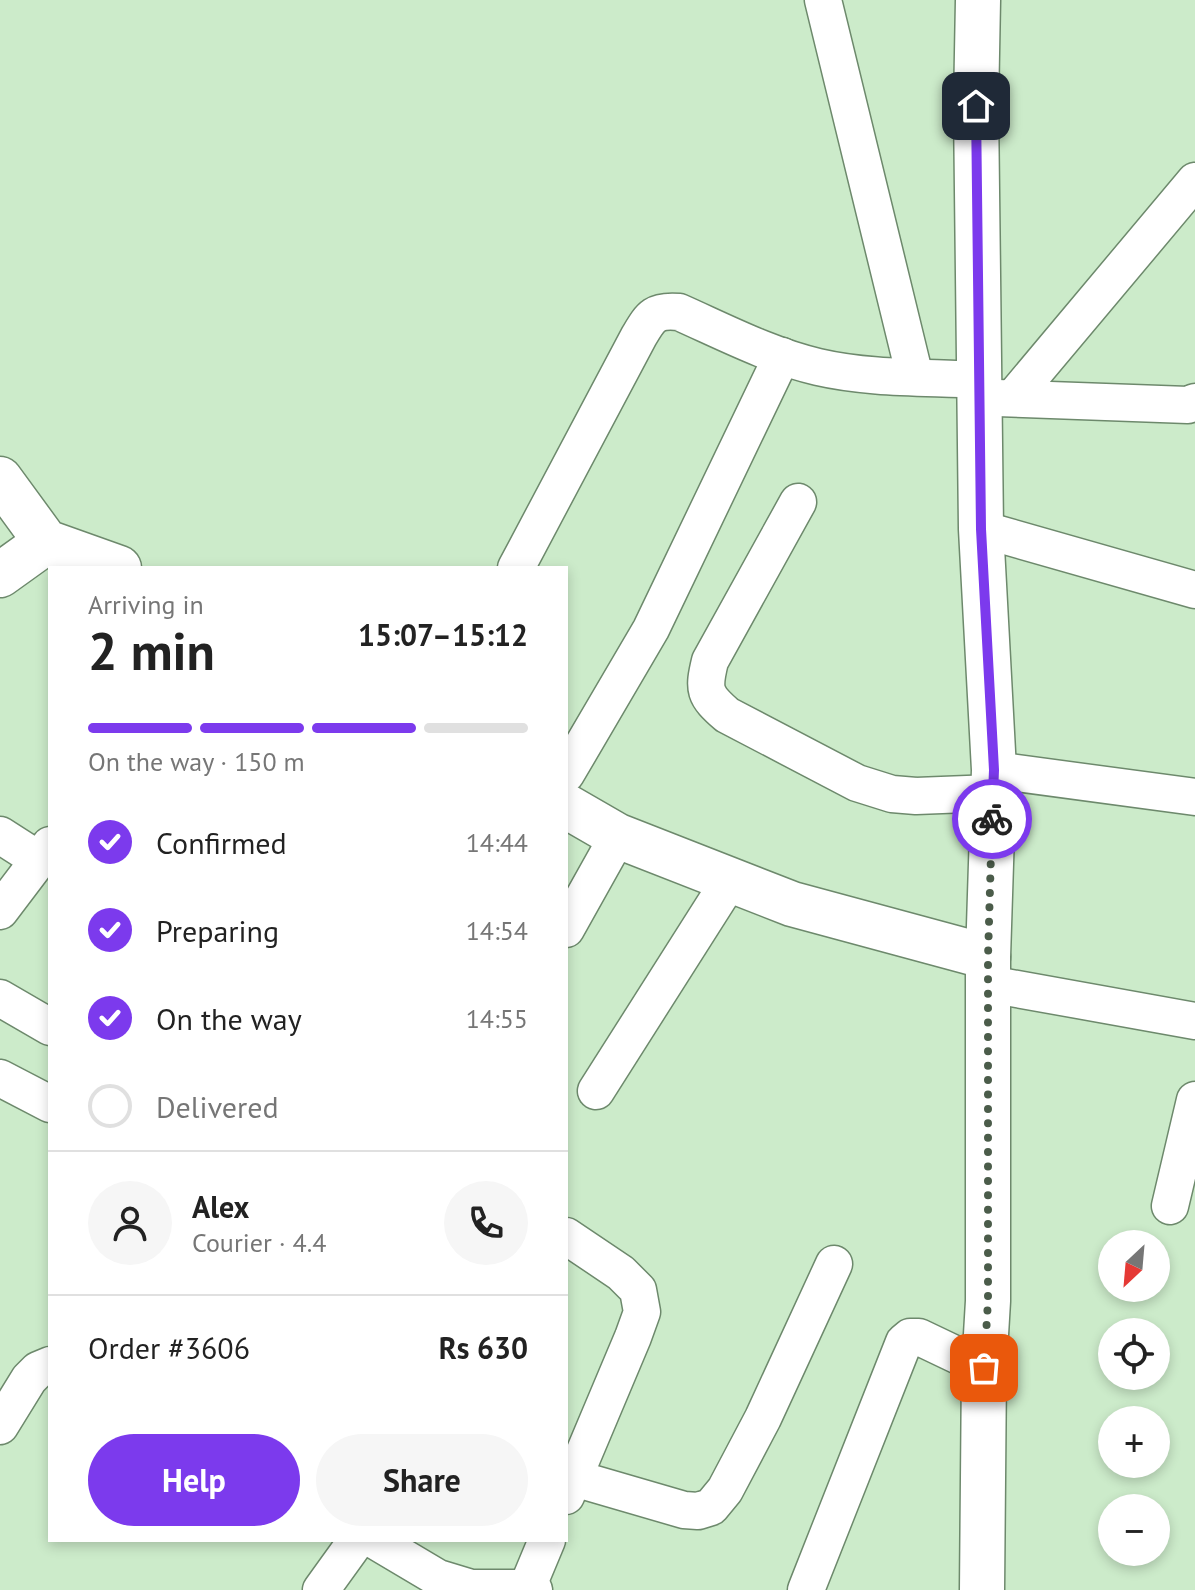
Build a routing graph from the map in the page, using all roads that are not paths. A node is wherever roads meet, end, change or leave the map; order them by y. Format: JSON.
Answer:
{"nodes":[{"id":1,"x":823,"y":0,"type":"edge"},
{"id":2,"x":978,"y":0,"type":"edge"},
{"id":3,"x":1195,"y":181,"type":"edge"},
{"id":4,"x":782,"y":356,"type":"junction"},
{"id":5,"x":915,"y":377,"type":"junction"},
{"id":6,"x":991,"y":392,"type":"junction"},
{"id":7,"x":1195,"y":402,"type":"edge"},
{"id":8,"x":0,"y":479,"type":"edge"},
{"id":9,"x":798,"y":502,"type":"dead end"},
{"id":10,"x":981,"y":529,"type":"junction"},
{"id":11,"x":46,"y":542,"type":"junction"},
{"id":12,"x":113,"y":566,"type":"edge"},
{"id":13,"x":517,"y":566,"type":"edge"},
{"id":14,"x":0,"y":575,"type":"edge"},
{"id":15,"x":1195,"y":590,"type":"edge"},
{"id":16,"x":568,"y":771,"type":"edge"},
{"id":17,"x":993,"y":781,"type":"junction"},
{"id":18,"x":1195,"y":797,"type":"edge"},
{"id":19,"x":568,"y":807,"type":"edge"},
{"id":20,"x":0,"y":835,"type":"edge"},
{"id":21,"x":618,"y":836,"type":"junction"},
{"id":22,"x":44,"y":853,"type":"edge"},
{"id":23,"x":730,"y":880,"type":"junction"},
{"id":24,"x":0,"y":911,"type":"edge"},
{"id":25,"x":568,"y":925,"type":"edge"},
{"id":26,"x":988,"y":971,"type":"junction"},
{"id":27,"x":0,"y":998,"type":"edge"},
{"id":28,"x":1195,"y":1021,"type":"edge"},
{"id":29,"x":48,"y":1026,"type":"edge"},
{"id":30,"x":0,"y":1078,"type":"edge"},
{"id":31,"x":596,"y":1091,"type":"dead end"},
{"id":32,"x":1195,"y":1100,"type":"edge"},
{"id":33,"x":48,"y":1103,"type":"edge"},
{"id":34,"x":1170,"y":1206,"type":"dead end"},
{"id":35,"x":568,"y":1237,"type":"edge"},
{"id":36,"x":834,"y":1264,"type":"dead end"},
{"id":37,"x":48,"y":1366,"type":"edge"},
{"id":38,"x":984,"y":1368,"type":"junction"},
{"id":39,"x":5,"y":1408,"type":"edge"},
{"id":40,"x":570,"y":1487,"type":"edge"},
{"id":41,"x":356,"y":1542,"type":"edge"},
{"id":42,"x":377,"y":1542,"type":"edge"},
{"id":43,"x":546,"y":1542,"type":"edge"},
{"id":44,"x":530,"y":1589,"type":"edge"},
{"id":45,"x":321,"y":1590,"type":"edge"},
{"id":46,"x":806,"y":1590,"type":"edge"},
{"id":47,"x":982,"y":1590,"type":"edge"}],
"edges":[{"from":1,"to":5,"type":"street"},
{"from":2,"to":6,"type":"main road"},
{"from":3,"to":6,"type":"street"},
{"from":4,"to":5,"type":"street"},
{"from":4,"to":13,"type":"street"},
{"from":4,"to":16,"type":"street"},
{"from":5,"to":6,"type":"street"},
{"from":6,"to":7,"type":"street"},
{"from":6,"to":10,"type":"main road"},
{"from":8,"to":11,"type":"main road"},
{"from":9,"to":17,"type":"street"},
{"from":10,"to":15,"type":"street"},
{"from":10,"to":17,"type":"main road"},
{"from":11,"to":12,"type":"main road"},
{"from":11,"to":14,"type":"main road"},
{"from":17,"to":18,"type":"street"},
{"from":17,"to":26,"type":"main road"},
{"from":19,"to":21,"type":"main road"},
{"from":20,"to":22,"type":"street"},
{"from":21,"to":23,"type":"main road"},
{"from":21,"to":25,"type":"street"},
{"from":22,"to":24,"type":"street"},
{"from":23,"to":26,"type":"main road"},
{"from":23,"to":31,"type":"street"},
{"from":26,"to":28,"type":"street"},
{"from":26,"to":38,"type":"main road"},
{"from":27,"to":29,"type":"street"},
{"from":30,"to":33,"type":"street"},
{"from":32,"to":34,"type":"street"},
{"from":35,"to":40,"type":"street"},
{"from":36,"to":40,"type":"street"},
{"from":37,"to":39,"type":"street"},
{"from":38,"to":46,"type":"street"},
{"from":38,"to":47,"type":"main road"},
{"from":41,"to":45,"type":"street"},
{"from":42,"to":44,"type":"street"},
{"from":43,"to":44,"type":"street"}]}
